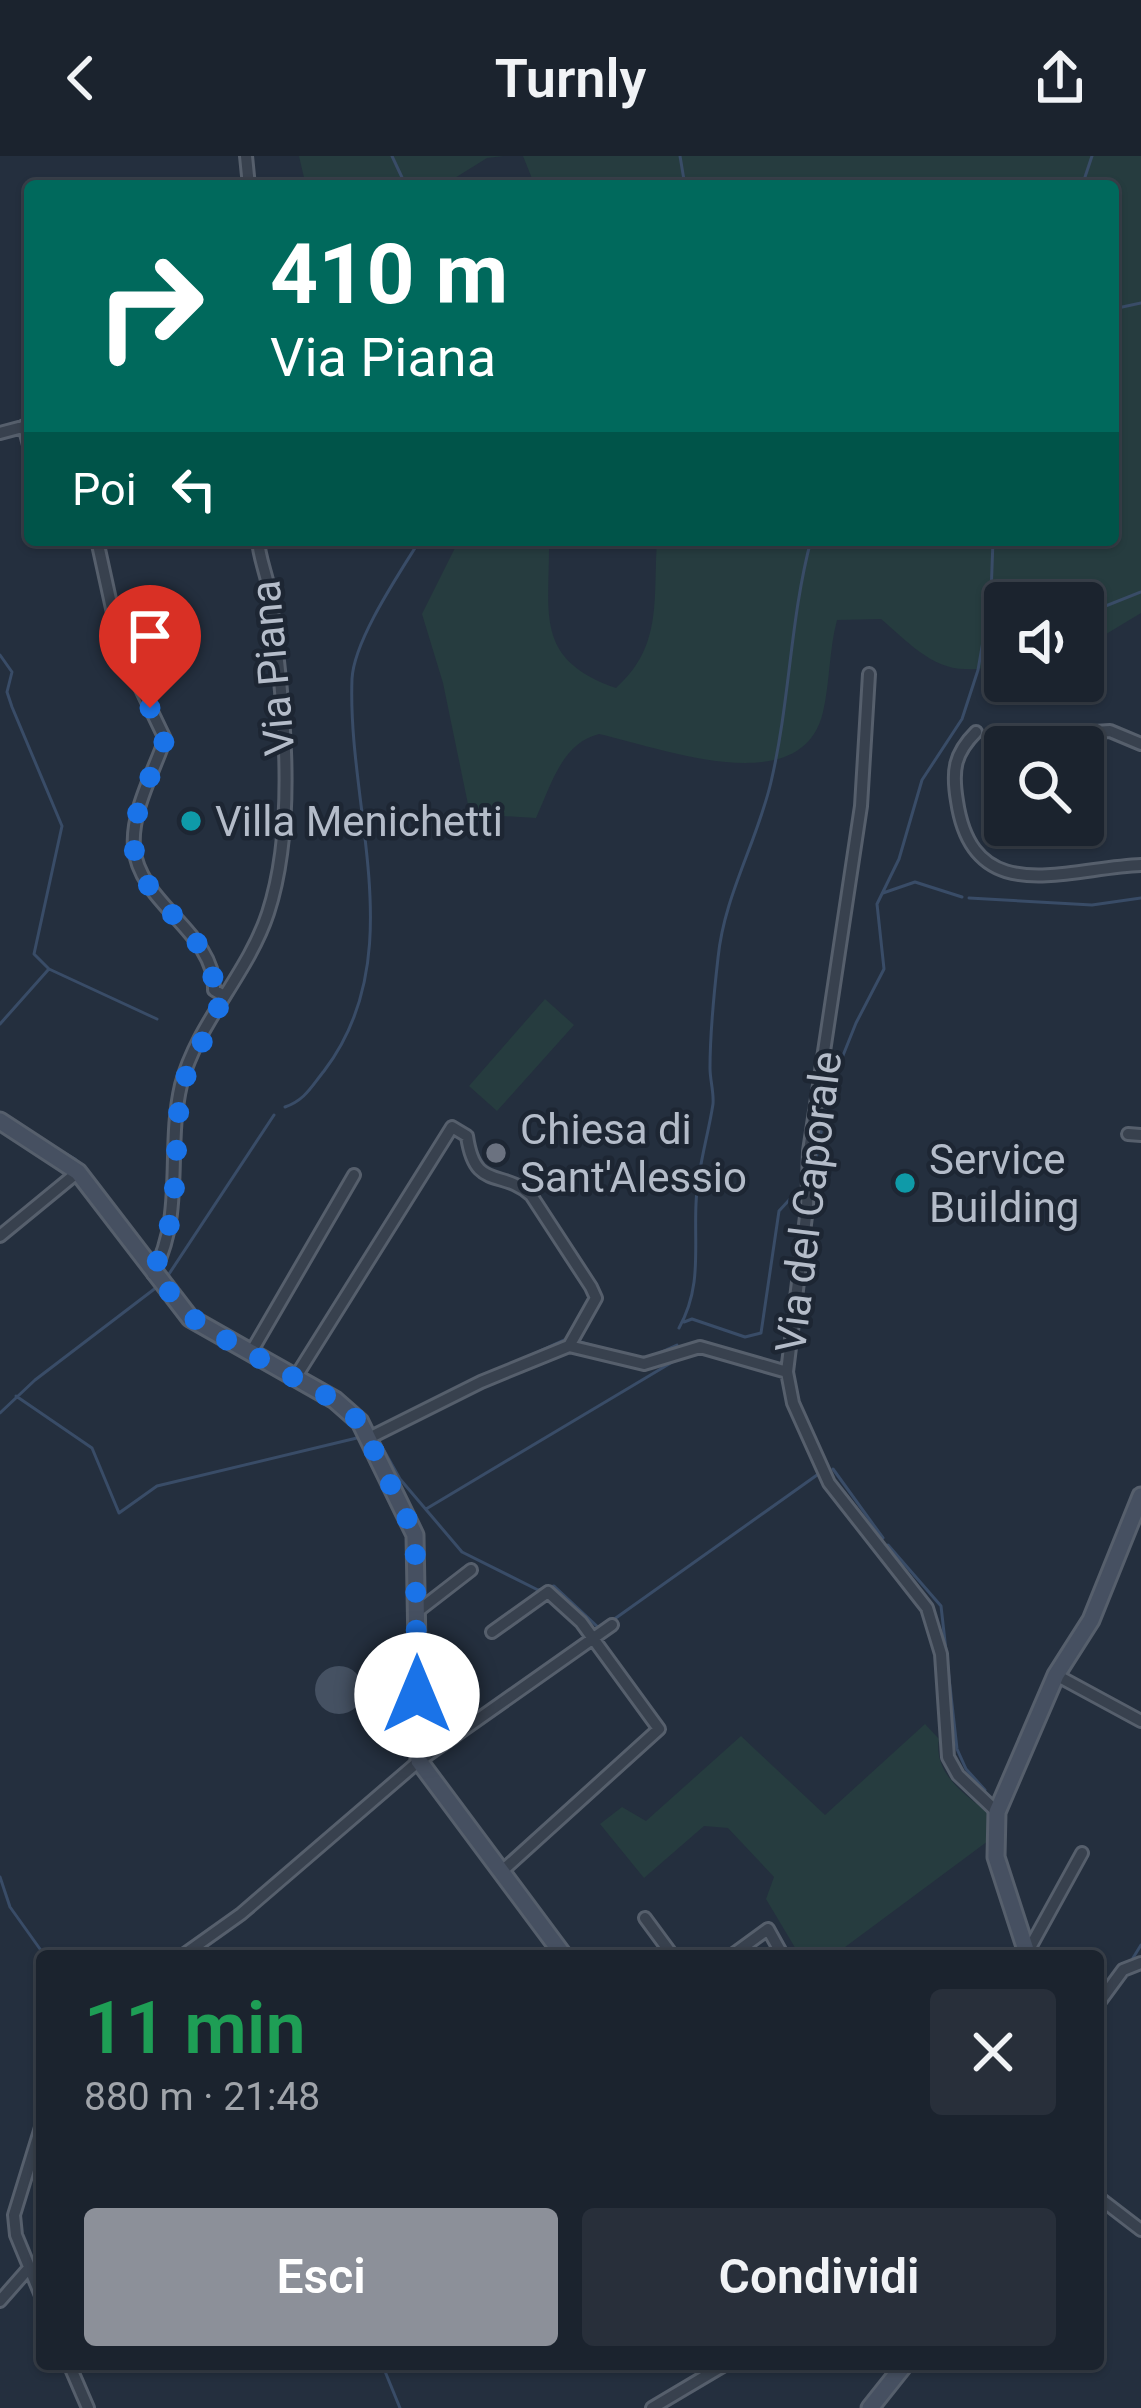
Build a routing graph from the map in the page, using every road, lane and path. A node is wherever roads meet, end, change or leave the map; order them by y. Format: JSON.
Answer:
{"nodes":[{"id":1,"x":98,"y":546,"type":"edge"},
{"id":2,"x":259,"y":546,"type":"edge"},
{"id":3,"x":869,"y":674,"type":"dead end"},
{"id":4,"x":1104,"y":731,"type":"edge"},
{"id":5,"x":976,"y":732,"type":"dead end"},
{"id":6,"x":1141,"y":744,"type":"edge"},
{"id":7,"x":1141,"y":865,"type":"edge"},
{"id":8,"x":224,"y":996,"type":"junction"},
{"id":9,"x":0,"y":1121,"type":"edge"},
{"id":10,"x":78,"y":1172,"type":"junction"},
{"id":11,"x":354,"y":1175,"type":"dead end"},
{"id":12,"x":0,"y":1236,"type":"edge"},
{"id":13,"x":153,"y":1274,"type":"junction"},
{"id":14,"x":569,"y":1346,"type":"junction"},
{"id":15,"x":250,"y":1354,"type":"junction"},
{"id":16,"x":787,"y":1372,"type":"junction"},
{"id":17,"x":295,"y":1378,"type":"junction"},
{"id":18,"x":371,"y":1435,"type":"junction"},
{"id":19,"x":1140,"y":1504,"type":"edge"},
{"id":20,"x":471,"y":1570,"type":"dead end"},
{"id":21,"x":418,"y":1611,"type":"junction"},
{"id":22,"x":612,"y":1625,"type":"dead end"},
{"id":23,"x":492,"y":1631,"type":"dead end"},
{"id":24,"x":592,"y":1639,"type":"junction"},
{"id":25,"x":1056,"y":1675,"type":"junction"},
{"id":26,"x":1141,"y":1720,"type":"edge"},
{"id":27,"x":419,"y":1761,"type":"junction"},
{"id":28,"x":997,"y":1812,"type":"junction"},
{"id":29,"x":1082,"y":1852,"type":"dead end"},
{"id":30,"x":501,"y":1872,"type":"junction"},
{"id":31,"x":645,"y":1918,"type":"dead end"},
{"id":32,"x":190,"y":1950,"type":"edge"},
{"id":33,"x":560,"y":1950,"type":"edge"},
{"id":34,"x":669,"y":1950,"type":"edge"},
{"id":35,"x":739,"y":1950,"type":"edge"},
{"id":36,"x":780,"y":1950,"type":"edge"},
{"id":37,"x":1027,"y":1950,"type":"edge"},
{"id":38,"x":1030,"y":1950,"type":"edge"},
{"id":39,"x":1141,"y":1963,"type":"edge"},
{"id":40,"x":1104,"y":1996,"type":"edge"},
{"id":41,"x":36,"y":2144,"type":"edge"},
{"id":42,"x":1104,"y":2202,"type":"edge"},
{"id":43,"x":1141,"y":2230,"type":"edge"},
{"id":44,"x":29,"y":2268,"type":"junction"},
{"id":45,"x":36,"y":2284,"type":"edge"},
{"id":46,"x":0,"y":2301,"type":"edge"},
{"id":47,"x":72,"y":2370,"type":"edge"},
{"id":48,"x":707,"y":2370,"type":"edge"},
{"id":49,"x":901,"y":2370,"type":"edge"},
{"id":50,"x":877,"y":2405,"type":"edge"},
{"id":51,"x":88,"y":2408,"type":"edge"},
{"id":52,"x":652,"y":2408,"type":"edge"}],
"edges":[{"from":1,"to":8,"type":"street"},
{"from":2,"to":8,"type":"street","name":"Via Piana"},
{"from":3,"to":16,"type":"street","name":"Via del Caporale"},
{"from":4,"to":6,"type":"street"},
{"from":5,"to":7,"type":"street"},
{"from":8,"to":13,"type":"street","name":"Via Piana"},
{"from":9,"to":10,"type":"street"},
{"from":10,"to":12,"type":"street"},
{"from":10,"to":13,"type":"street"},
{"from":11,"to":15,"type":"street"},
{"from":13,"to":15,"type":"street"},
{"from":14,"to":16,"type":"street"},
{"from":14,"to":17,"type":"street"},
{"from":14,"to":18,"type":"street"},
{"from":15,"to":17,"type":"street"},
{"from":16,"to":28,"type":"street","name":"Via del Caporale"},
{"from":17,"to":18,"type":"street"},
{"from":18,"to":21,"type":"street"},
{"from":19,"to":25,"type":"street"},
{"from":20,"to":21,"type":"street"},
{"from":21,"to":27,"type":"street"},
{"from":22,"to":24,"type":"street"},
{"from":23,"to":24,"type":"street"},
{"from":24,"to":27,"type":"street"},
{"from":24,"to":30,"type":"street"},
{"from":25,"to":26,"type":"street"},
{"from":25,"to":28,"type":"street"},
{"from":27,"to":30,"type":"street"},
{"from":27,"to":32,"type":"street"},
{"from":28,"to":37,"type":"street"},
{"from":29,"to":38,"type":"street"},
{"from":30,"to":33,"type":"street"},
{"from":31,"to":34,"type":"street"},
{"from":35,"to":36,"type":"street"},
{"from":39,"to":40,"type":"street"},
{"from":41,"to":44,"type":"street"},
{"from":42,"to":43,"type":"street"},
{"from":44,"to":45,"type":"street"},
{"from":44,"to":46,"type":"street"},
{"from":47,"to":51,"type":"street"},
{"from":48,"to":52,"type":"street"},
{"from":49,"to":50,"type":"street"}]}
